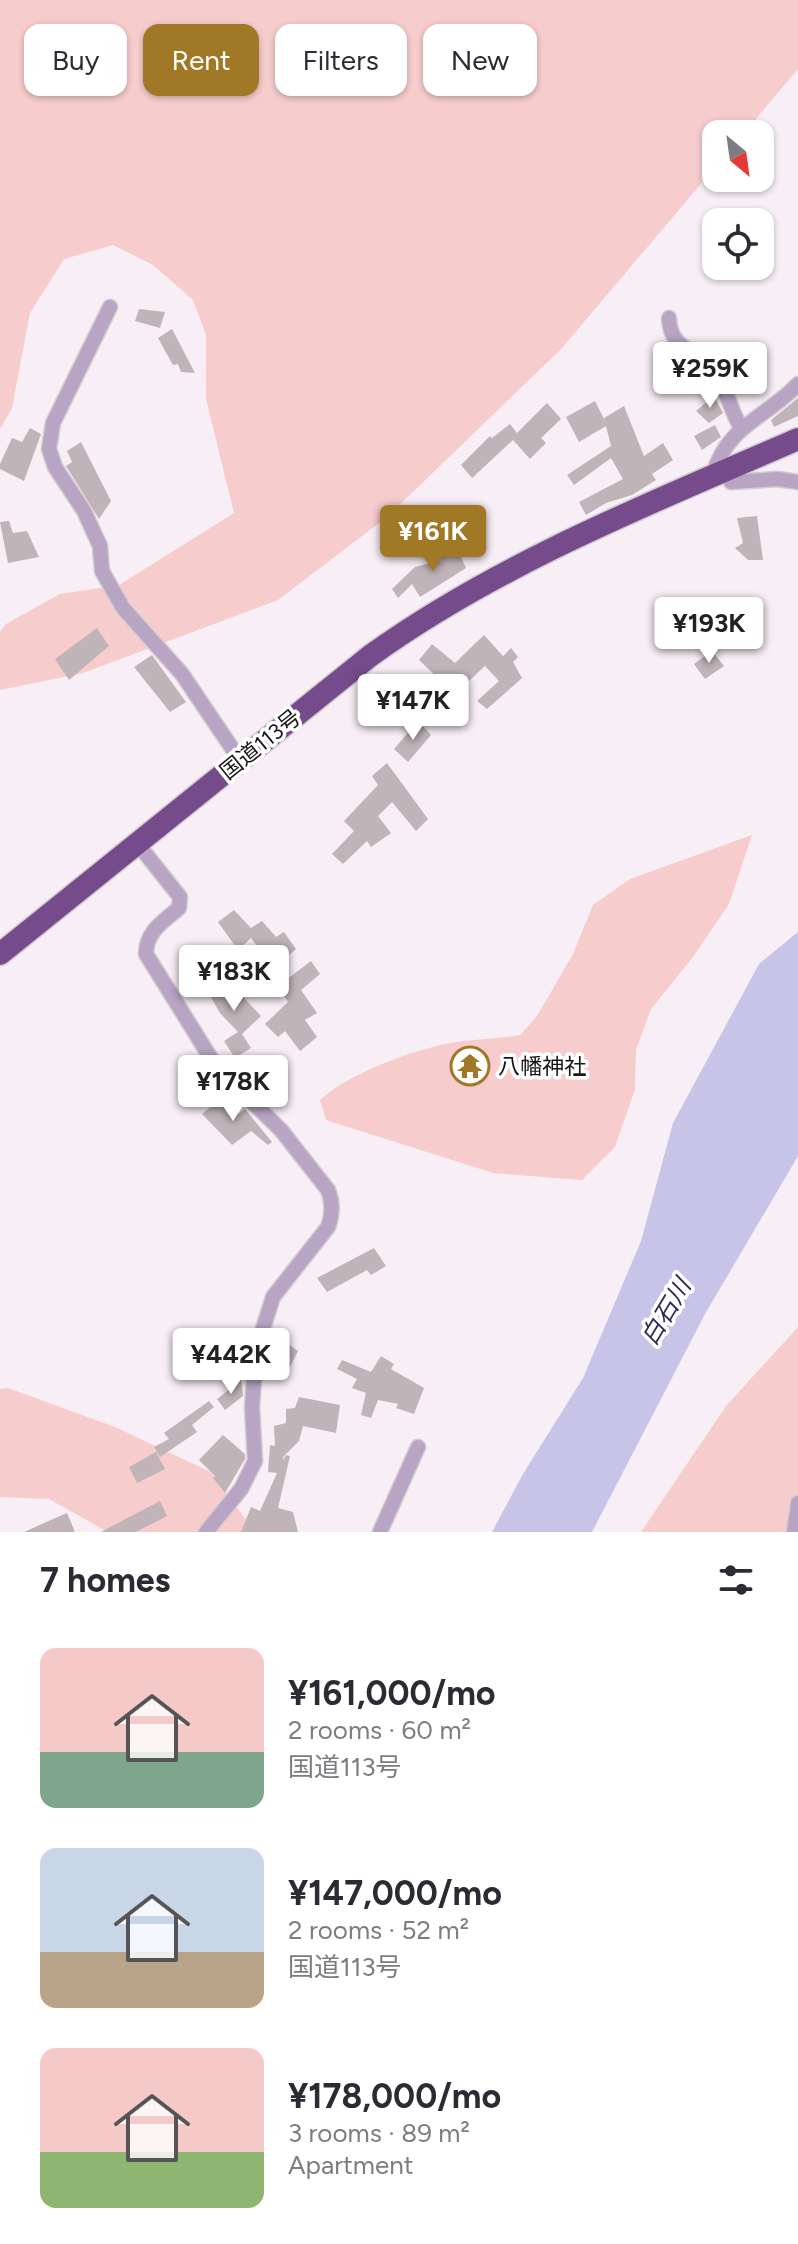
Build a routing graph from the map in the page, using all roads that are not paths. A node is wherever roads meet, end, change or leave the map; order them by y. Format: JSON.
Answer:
{"nodes":[{"id":1,"x":110,"y":307,"type":"dead end"},
{"id":2,"x":669,"y":318,"type":"dead end"},
{"id":3,"x":798,"y":384,"type":"edge"},
{"id":4,"x":741,"y":428,"type":"junction"},
{"id":5,"x":798,"y":439,"type":"edge"},
{"id":6,"x":719,"y":473,"type":"junction"},
{"id":7,"x":798,"y":482,"type":"edge"},
{"id":8,"x":240,"y":760,"type":"junction"},
{"id":9,"x":137,"y":843,"type":"junction"},
{"id":10,"x":0,"y":954,"type":"edge"},
{"id":11,"x":418,"y":1447,"type":"dead end"},
{"id":12,"x":798,"y":1503,"type":"edge"},
{"id":13,"x":206,"y":1532,"type":"edge"},
{"id":14,"x":380,"y":1532,"type":"edge"},
{"id":15,"x":794,"y":1532,"type":"edge"}],
"edges":[{"from":1,"to":8,"type":"street"},
{"from":2,"to":4,"type":"street"},
{"from":3,"to":4,"type":"street"},
{"from":4,"to":6,"type":"street"},
{"from":5,"to":6,"type":"highway","name":"国道113号"},
{"from":6,"to":7,"type":"street"},
{"from":6,"to":8,"type":"highway","name":"国道113号"},
{"from":8,"to":9,"type":"highway","name":"国道113号"},
{"from":9,"to":10,"type":"highway","name":"国道113号"},
{"from":9,"to":13,"type":"street"},
{"from":11,"to":14,"type":"street"},
{"from":12,"to":15,"type":"street"}]}
